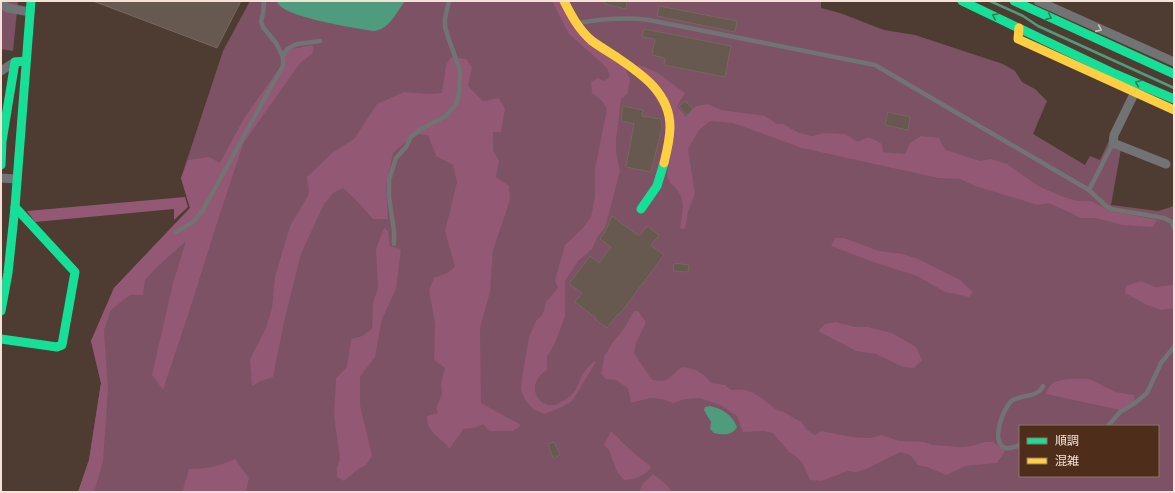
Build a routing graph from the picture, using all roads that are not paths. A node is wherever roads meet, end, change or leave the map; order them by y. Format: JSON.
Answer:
{"nodes":[{"id":1,"x":31,"y":1,"type":"edge"},
{"id":2,"x":264,"y":1,"type":"edge"},
{"id":3,"x":449,"y":1,"type":"edge"},
{"id":4,"x":564,"y":1,"type":"edge"},
{"id":5,"x":962,"y":1,"type":"edge"},
{"id":6,"x":1014,"y":1,"type":"edge"},
{"id":7,"x":1038,"y":1,"type":"edge"},
{"id":8,"x":1,"y":4,"type":"edge"},
{"id":9,"x":30,"y":12,"type":"junction"},
{"id":10,"x":577,"y":24,"type":"junction"},
{"id":11,"x":1020,"y":28,"type":"junction"},
{"id":12,"x":320,"y":41,"type":"dead end"},
{"id":13,"x":283,"y":57,"type":"junction"},
{"id":14,"x":26,"y":61,"type":"junction"},
{"id":15,"x":15,"y":62,"type":"junction"},
{"id":16,"x":1174,"y":62,"type":"edge"},
{"id":17,"x":1,"y":71,"type":"edge"},
{"id":18,"x":1174,"y":74,"type":"edge"},
{"id":19,"x":1134,"y":92,"type":"junction"},
{"id":20,"x":1174,"y":99,"type":"edge"},
{"id":21,"x":1174,"y":110,"type":"edge"},
{"id":22,"x":1113,"y":142,"type":"junction"},
{"id":23,"x":1,"y":164,"type":"edge"},
{"id":24,"x":1166,"y":164,"type":"dead end"},
{"id":25,"x":1,"y":178,"type":"edge"},
{"id":26,"x":17,"y":179,"type":"junction"},
{"id":27,"x":1089,"y":190,"type":"junction"},
{"id":28,"x":15,"y":207,"type":"junction"},
{"id":29,"x":641,"y":209,"type":"dead end"},
{"id":30,"x":1174,"y":228,"type":"edge"},
{"id":31,"x":176,"y":232,"type":"dead end"},
{"id":32,"x":394,"y":244,"type":"dead end"},
{"id":33,"x":5,"y":272,"type":"edge"},
{"id":34,"x":1,"y":311,"type":"edge"},
{"id":35,"x":1,"y":339,"type":"edge"},
{"id":36,"x":1174,"y":348,"type":"edge"},
{"id":37,"x":1043,"y":386,"type":"dead end"},
{"id":38,"x":1109,"y":425,"type":"edge"},
{"id":39,"x":1019,"y":445,"type":"edge"}],
"edges":[{"from":1,"to":9,"type":"main road"},
{"from":2,"to":13,"type":"lane"},
{"from":3,"to":32,"type":"lane"},
{"from":4,"to":10,"type":"main road"},
{"from":11,"to":5,"type":"main road","one_way":true},
{"from":6,"to":18,"type":"main road","one_way":true},
{"from":7,"to":16,"type":"street","one_way":true},
{"from":8,"to":9,"type":"street"},
{"from":9,"to":14,"type":"main road"},
{"from":10,"to":27,"type":"lane"},
{"from":10,"to":29,"type":"main road"},
{"from":11,"to":19,"type":"main road"},
{"from":20,"to":11,"type":"main road","one_way":true},
{"from":12,"to":13,"type":"lane"},
{"from":13,"to":31,"type":"lane"},
{"from":14,"to":15,"type":"main road"},
{"from":14,"to":26,"type":"main road"},
{"from":15,"to":17,"type":"street"},
{"from":15,"to":23,"type":"main road"},
{"from":19,"to":21,"type":"main road"},
{"from":19,"to":22,"type":"street"},
{"from":22,"to":24,"type":"street"},
{"from":22,"to":27,"type":"lane"},
{"from":25,"to":26,"type":"street"},
{"from":26,"to":28,"type":"main road"},
{"from":27,"to":30,"type":"lane"},
{"from":28,"to":33,"type":"main road"},
{"from":28,"to":35,"type":"main road"},
{"from":33,"to":34,"type":"main road"},
{"from":36,"to":38,"type":"lane"},
{"from":37,"to":39,"type":"lane"}]}
